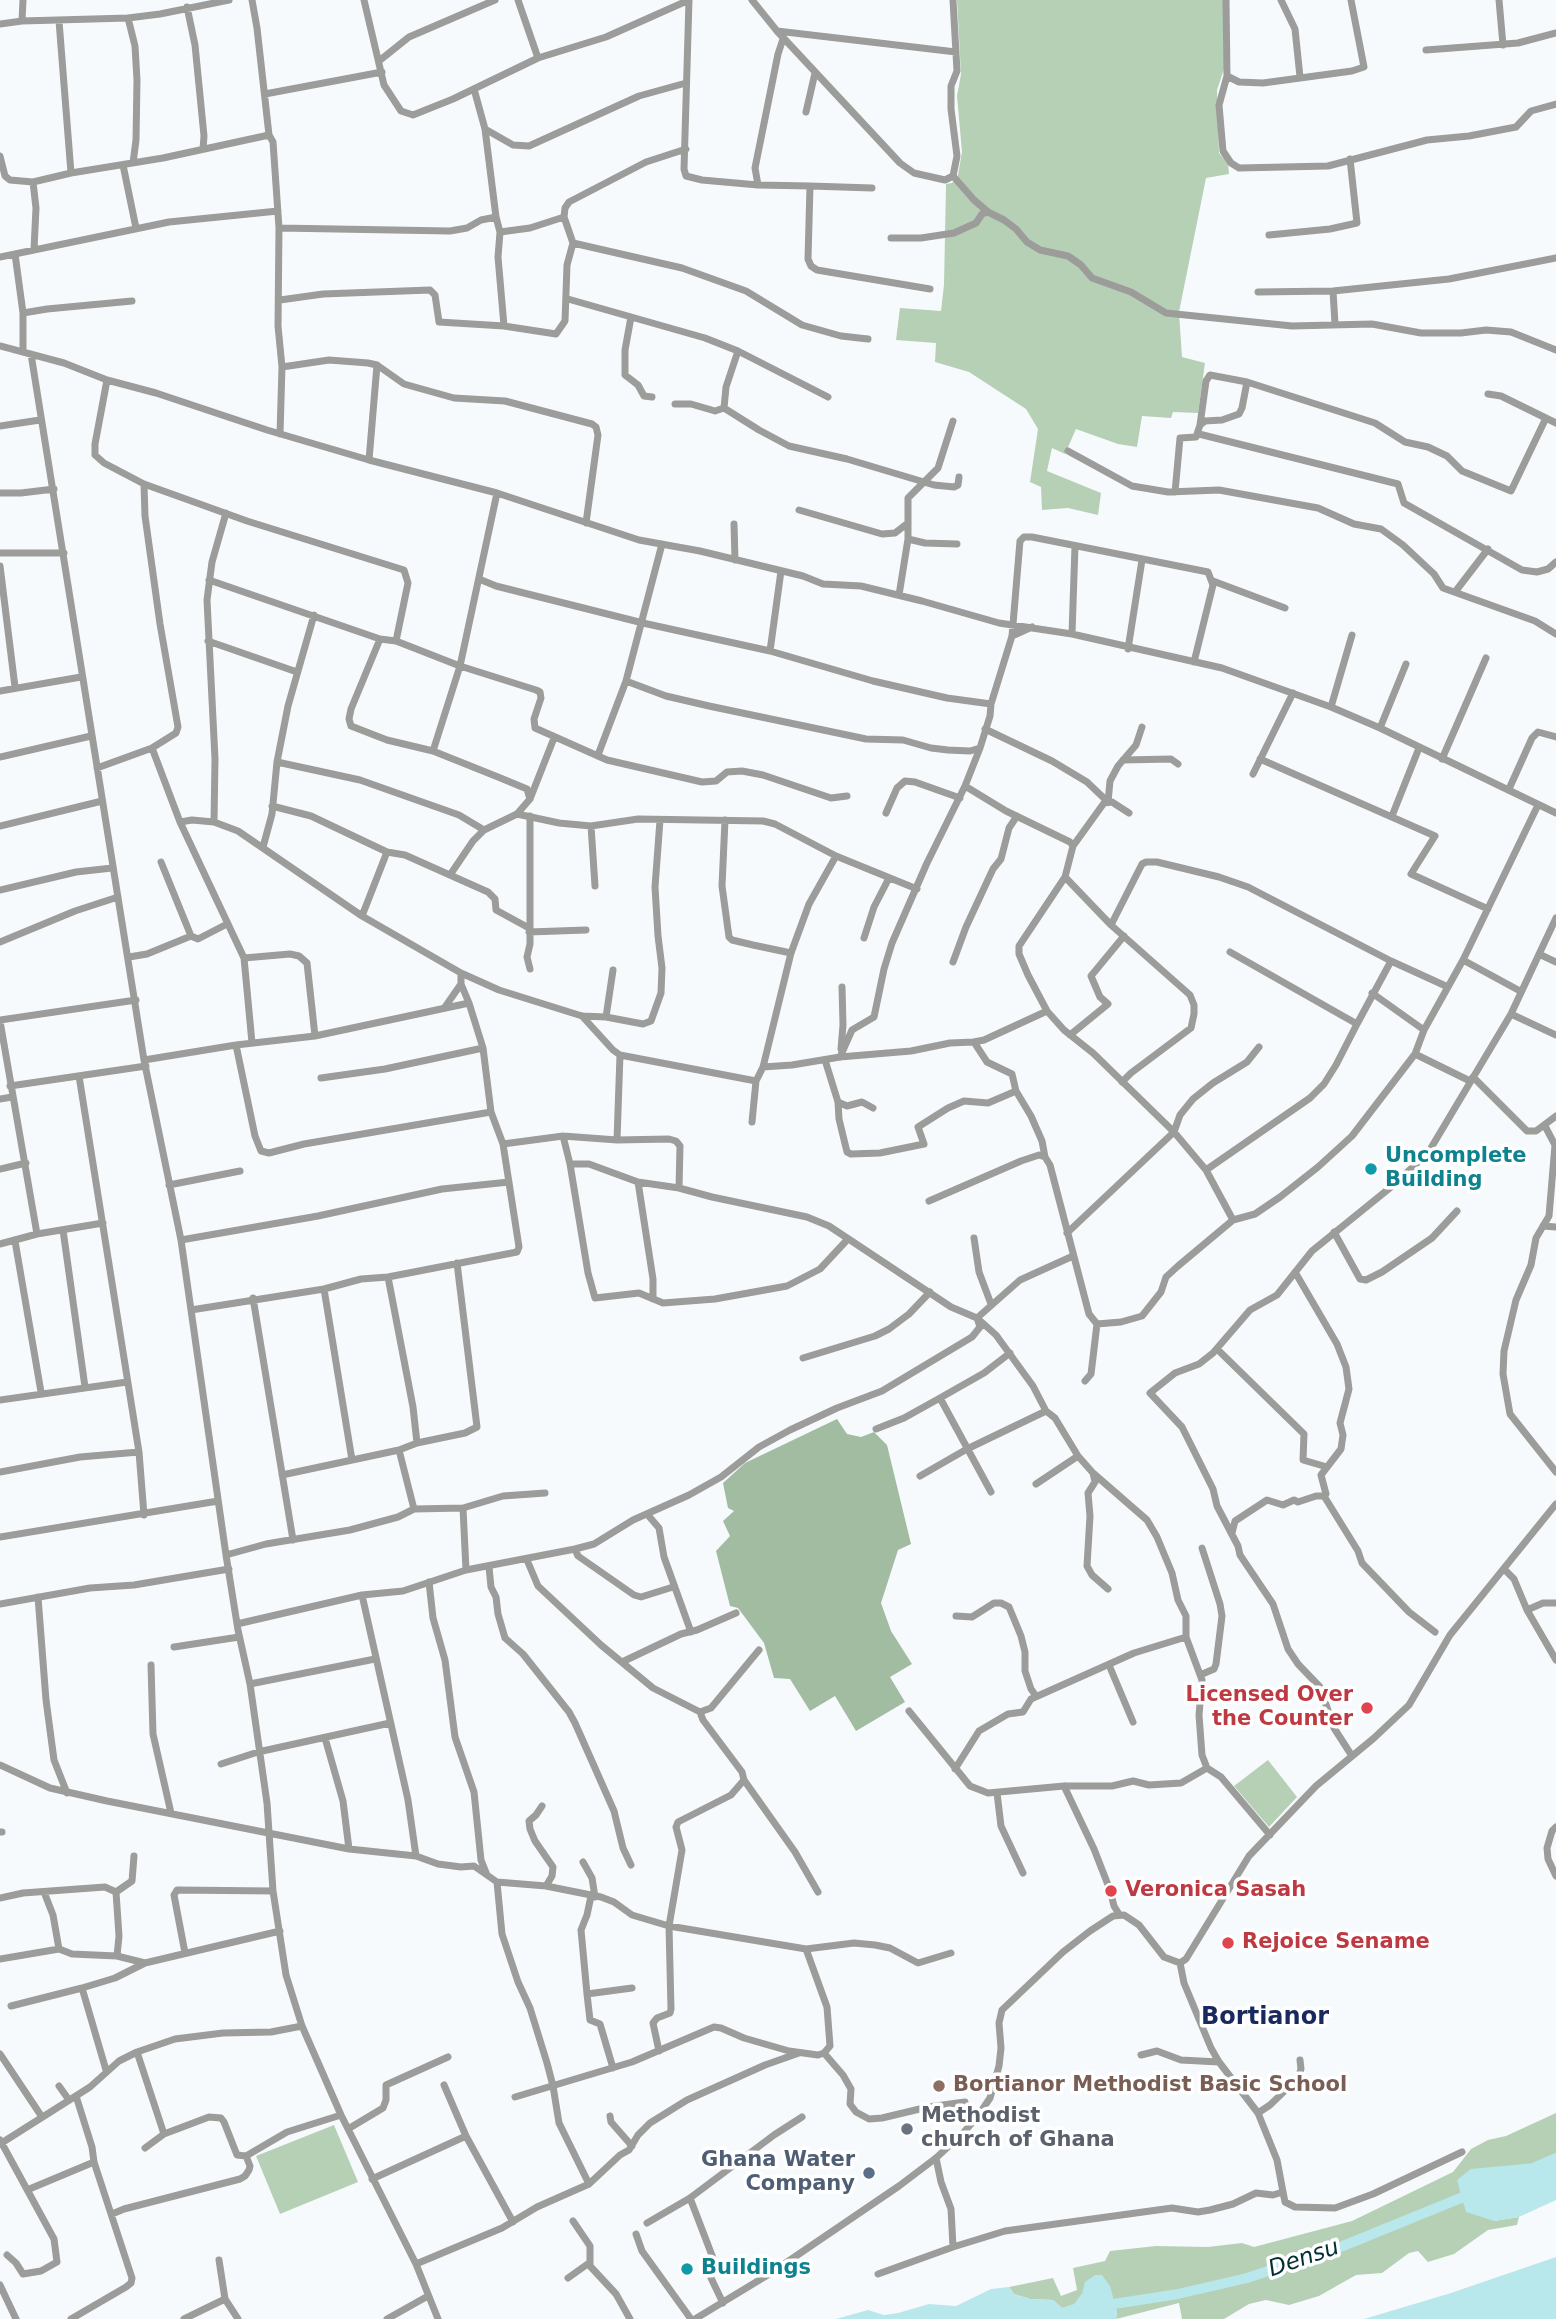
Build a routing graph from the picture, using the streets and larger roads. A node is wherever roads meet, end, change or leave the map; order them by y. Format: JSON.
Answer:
{"nodes":[{"id":1,"x":23,"y":0,"type":"edge"},
{"id":2,"x":229,"y":0,"type":"edge"},
{"id":3,"x":252,"y":0,"type":"edge"},
{"id":4,"x":364,"y":0,"type":"edge"},
{"id":5,"x":495,"y":0,"type":"edge"},
{"id":6,"x":518,"y":0,"type":"edge"},
{"id":7,"x":689,"y":0,"type":"edge"},
{"id":8,"x":752,"y":0,"type":"edge"},
{"id":9,"x":953,"y":0,"type":"edge"},
{"id":10,"x":1226,"y":0,"type":"edge"},
{"id":11,"x":1280,"y":0,"type":"edge"},
{"id":12,"x":1352,"y":0,"type":"edge"},
{"id":13,"x":1499,"y":0,"type":"edge"},
{"id":14,"x":187,"y":7,"type":"junction"},
{"id":15,"x":128,"y":18,"type":"junction"},
{"id":16,"x":22,"y":21,"type":"junction"},
{"id":17,"x":60,"y":21,"type":"junction"},
{"id":18,"x":0,"y":24,"type":"edge"},
{"id":19,"x":777,"y":31,"type":"junction"},
{"id":20,"x":1556,"y":33,"type":"edge"},
{"id":21,"x":783,"y":38,"type":"junction"},
{"id":22,"x":1503,"y":45,"type":"junction"},
{"id":23,"x":1426,"y":50,"type":"dead end"},
{"id":24,"x":956,"y":52,"type":"junction"},
{"id":25,"x":538,"y":58,"type":"junction"},
{"id":26,"x":379,"y":61,"type":"junction"},
{"id":27,"x":382,"y":72,"type":"junction"},
{"id":28,"x":815,"y":73,"type":"junction"},
{"id":29,"x":1227,"y":76,"type":"junction"},
{"id":30,"x":1300,"y":76,"type":"junction"},
{"id":31,"x":686,"y":83,"type":"junction"},
{"id":32,"x":474,"y":89,"type":"junction"},
{"id":33,"x":265,"y":94,"type":"junction"},
{"id":34,"x":1556,"y":104,"type":"edge"},
{"id":35,"x":806,"y":112,"type":"dead end"},
{"id":36,"x":485,"y":129,"type":"junction"},
{"id":37,"x":269,"y":135,"type":"junction"},
{"id":38,"x":203,"y":149,"type":"junction"},
{"id":39,"x":686,"y":149,"type":"junction"},
{"id":40,"x":0,"y":156,"type":"edge"},
{"id":41,"x":1350,"y":159,"type":"junction"},
{"id":42,"x":132,"y":163,"type":"junction"},
{"id":43,"x":123,"y":165,"type":"junction"},
{"id":44,"x":71,"y":173,"type":"junction"},
{"id":45,"x":953,"y":176,"type":"junction"},
{"id":46,"x":33,"y":182,"type":"junction"},
{"id":47,"x":758,"y":185,"type":"junction"},
{"id":48,"x":810,"y":186,"type":"junction"},
{"id":49,"x":872,"y":188,"type":"dead end"},
{"id":50,"x":278,"y":211,"type":"junction"},
{"id":51,"x":988,"y":212,"type":"junction"},
{"id":52,"x":496,"y":217,"type":"junction"},
{"id":53,"x":564,"y":217,"type":"junction"},
{"id":54,"x":136,"y":228,"type":"junction"},
{"id":55,"x":279,"y":228,"type":"junction"},
{"id":56,"x":500,"y":232,"type":"junction"},
{"id":57,"x":1269,"y":235,"type":"dead end"},
{"id":58,"x":891,"y":238,"type":"dead end"},
{"id":59,"x":573,"y":243,"type":"junction"},
{"id":60,"x":34,"y":249,"type":"junction"},
{"id":61,"x":15,"y":254,"type":"junction"},
{"id":62,"x":0,"y":257,"type":"edge"},
{"id":63,"x":1556,"y":258,"type":"edge"},
{"id":64,"x":930,"y":289,"type":"dead end"},
{"id":65,"x":1333,"y":291,"type":"junction"},
{"id":66,"x":1258,"y":292,"type":"dead end"},
{"id":67,"x":568,"y":299,"type":"junction"},
{"id":68,"x":279,"y":300,"type":"junction"},
{"id":69,"x":132,"y":301,"type":"dead end"},
{"id":70,"x":23,"y":313,"type":"junction"},
{"id":71,"x":631,"y":317,"type":"junction"},
{"id":72,"x":1335,"y":324,"type":"junction"},
{"id":73,"x":503,"y":326,"type":"junction"},
{"id":74,"x":867,"y":339,"type":"dead end"},
{"id":75,"x":0,"y":346,"type":"edge"},
{"id":76,"x":1556,"y":350,"type":"edge"},
{"id":77,"x":738,"y":351,"type":"junction"},
{"id":78,"x":27,"y":353,"type":"junction"},
{"id":79,"x":377,"y":365,"type":"junction"},
{"id":80,"x":282,"y":367,"type":"junction"},
{"id":81,"x":107,"y":380,"type":"junction"},
{"id":82,"x":1247,"y":382,"type":"junction"},
{"id":83,"x":1488,"y":394,"type":"dead end"},
{"id":84,"x":652,"y":397,"type":"dead end"},
{"id":85,"x":828,"y":397,"type":"dead end"},
{"id":86,"x":675,"y":404,"type":"dead end"},
{"id":87,"x":724,"y":408,"type":"junction"},
{"id":88,"x":1546,"y":418,"type":"junction"},
{"id":89,"x":40,"y":420,"type":"junction"},
{"id":90,"x":953,"y":421,"type":"dead end"},
{"id":91,"x":1556,"y":423,"type":"edge"},
{"id":92,"x":0,"y":426,"type":"edge"},
{"id":93,"x":1199,"y":430,"type":"junction"},
{"id":94,"x":280,"y":434,"type":"junction"},
{"id":95,"x":1069,"y":451,"type":"dead end"},
{"id":96,"x":369,"y":460,"type":"junction"},
{"id":97,"x":959,"y":477,"type":"dead end"},
{"id":98,"x":925,"y":481,"type":"junction"},
{"id":99,"x":144,"y":484,"type":"junction"},
{"id":100,"x":54,"y":489,"type":"junction"},
{"id":101,"x":1175,"y":492,"type":"junction"},
{"id":102,"x":0,"y":493,"type":"edge"},
{"id":103,"x":497,"y":493,"type":"junction"},
{"id":104,"x":799,"y":510,"type":"dead end"},
{"id":105,"x":226,"y":513,"type":"junction"},
{"id":106,"x":586,"y":523,"type":"junction"},
{"id":107,"x":908,"y":523,"type":"junction"},
{"id":108,"x":734,"y":524,"type":"dead end"},
{"id":109,"x":908,"y":539,"type":"junction"},
{"id":110,"x":662,"y":544,"type":"junction"},
{"id":111,"x":957,"y":544,"type":"dead end"},
{"id":112,"x":1075,"y":546,"type":"junction"},
{"id":113,"x":1488,"y":549,"type":"junction"},
{"id":114,"x":0,"y":553,"type":"edge"},
{"id":115,"x":64,"y":553,"type":"junction"},
{"id":116,"x":735,"y":560,"type":"junction"},
{"id":117,"x":1142,"y":560,"type":"junction"},
{"id":118,"x":1556,"y":562,"type":"edge"},
{"id":119,"x":0,"y":566,"type":"edge"},
{"id":120,"x":781,"y":571,"type":"junction"},
{"id":121,"x":479,"y":579,"type":"junction"},
{"id":122,"x":209,"y":580,"type":"junction"},
{"id":123,"x":1213,"y":581,"type":"junction"},
{"id":124,"x":1455,"y":592,"type":"junction"},
{"id":125,"x":899,"y":595,"type":"junction"},
{"id":126,"x":1285,"y":608,"type":"dead end"},
{"id":127,"x":314,"y":615,"type":"junction"},
{"id":128,"x":4,"y":621,"type":"edge"},
{"id":129,"x":643,"y":623,"type":"junction"},
{"id":130,"x":1013,"y":625,"type":"junction"},
{"id":131,"x":1032,"y":627,"type":"junction"},
{"id":132,"x":1556,"y":634,"type":"edge"},
{"id":133,"x":1072,"y":635,"type":"junction"},
{"id":134,"x":1352,"y":635,"type":"dead end"},
{"id":135,"x":1012,"y":636,"type":"junction"},
{"id":136,"x":380,"y":639,"type":"junction"},
{"id":137,"x":208,"y":641,"type":"junction"},
{"id":138,"x":396,"y":641,"type":"junction"},
{"id":139,"x":1128,"y":649,"type":"junction"},
{"id":140,"x":770,"y":651,"type":"junction"},
{"id":141,"x":1486,"y":659,"type":"dead end"},
{"id":142,"x":1194,"y":662,"type":"junction"},
{"id":143,"x":1406,"y":664,"type":"dead end"},
{"id":144,"x":460,"y":666,"type":"junction"},
{"id":145,"x":297,"y":673,"type":"junction"},
{"id":146,"x":81,"y":677,"type":"junction"},
{"id":147,"x":626,"y":681,"type":"junction"},
{"id":148,"x":15,"y":687,"type":"junction"},
{"id":149,"x":0,"y":691,"type":"edge"},
{"id":150,"x":1293,"y":693,"type":"junction"},
{"id":151,"x":990,"y":704,"type":"junction"},
{"id":152,"x":1331,"y":707,"type":"junction"},
{"id":153,"x":1142,"y":727,"type":"dead end"},
{"id":154,"x":1380,"y":728,"type":"junction"},
{"id":155,"x":985,"y":729,"type":"junction"},
{"id":156,"x":91,"y":736,"type":"junction"},
{"id":157,"x":1556,"y":737,"type":"edge"},
{"id":158,"x":554,"y":738,"type":"junction"},
{"id":159,"x":152,"y":748,"type":"junction"},
{"id":160,"x":980,"y":748,"type":"junction"},
{"id":161,"x":1419,"y":748,"type":"junction"},
{"id":162,"x":433,"y":751,"type":"junction"},
{"id":163,"x":598,"y":755,"type":"junction"},
{"id":164,"x":0,"y":757,"type":"edge"},
{"id":165,"x":1260,"y":759,"type":"junction"},
{"id":166,"x":1442,"y":759,"type":"junction"},
{"id":167,"x":1123,"y":760,"type":"junction"},
{"id":168,"x":277,"y":762,"type":"junction"},
{"id":169,"x":1178,"y":764,"type":"dead end"},
{"id":170,"x":97,"y":768,"type":"junction"},
{"id":171,"x":1253,"y":774,"type":"dead end"},
{"id":172,"x":965,"y":786,"type":"junction"},
{"id":173,"x":1509,"y":789,"type":"junction"},
{"id":174,"x":847,"y":796,"type":"dead end"},
{"id":175,"x":960,"y":798,"type":"junction"},
{"id":176,"x":530,"y":799,"type":"junction"},
{"id":177,"x":102,"y":801,"type":"junction"},
{"id":178,"x":1108,"y":802,"type":"junction"},
{"id":179,"x":1538,"y":805,"type":"junction"},
{"id":180,"x":272,"y":806,"type":"junction"},
{"id":181,"x":886,"y":813,"type":"dead end"},
{"id":182,"x":1129,"y":813,"type":"dead end"},
{"id":183,"x":1556,"y":813,"type":"edge"},
{"id":184,"x":517,"y":814,"type":"junction"},
{"id":185,"x":530,"y":816,"type":"junction"},
{"id":186,"x":1017,"y":816,"type":"junction"},
{"id":187,"x":1392,"y":816,"type":"junction"},
{"id":188,"x":660,"y":820,"type":"junction"},
{"id":189,"x":724,"y":820,"type":"junction"},
{"id":190,"x":180,"y":822,"type":"junction"},
{"id":191,"x":214,"y":822,"type":"junction"},
{"id":192,"x":591,"y":826,"type":"junction"},
{"id":193,"x":0,"y":827,"type":"edge"},
{"id":194,"x":484,"y":830,"type":"junction"},
{"id":195,"x":1073,"y":846,"type":"junction"},
{"id":196,"x":262,"y":847,"type":"junction"},
{"id":197,"x":387,"y":852,"type":"junction"},
{"id":198,"x":836,"y":856,"type":"junction"},
{"id":199,"x":160,"y":862,"type":"dead end"},
{"id":200,"x":113,"y":868,"type":"junction"},
{"id":201,"x":450,"y":875,"type":"junction"},
{"id":202,"x":1065,"y":877,"type":"junction"},
{"id":203,"x":889,"y":878,"type":"junction"},
{"id":204,"x":595,"y":886,"type":"dead end"},
{"id":205,"x":917,"y":889,"type":"junction"},
{"id":206,"x":0,"y":890,"type":"edge"},
{"id":207,"x":118,"y":897,"type":"junction"},
{"id":208,"x":1488,"y":909,"type":"junction"},
{"id":209,"x":362,"y":916,"type":"junction"},
{"id":210,"x":1556,"y":918,"type":"edge"},
{"id":211,"x":227,"y":924,"type":"junction"},
{"id":212,"x":1111,"y":925,"type":"junction"},
{"id":213,"x":529,"y":930,"type":"junction"},
{"id":214,"x":586,"y":930,"type":"dead end"},
{"id":215,"x":191,"y":936,"type":"junction"},
{"id":216,"x":1124,"y":936,"type":"junction"},
{"id":217,"x":864,"y":938,"type":"dead end"},
{"id":218,"x":0,"y":942,"type":"edge"},
{"id":219,"x":1230,"y":952,"type":"dead end"},
{"id":220,"x":791,"y":953,"type":"junction"},
{"id":221,"x":1539,"y":954,"type":"junction"},
{"id":222,"x":129,"y":957,"type":"junction"},
{"id":223,"x":244,"y":958,"type":"junction"},
{"id":224,"x":1463,"y":960,"type":"junction"},
{"id":225,"x":1391,"y":961,"type":"junction"},
{"id":226,"x":953,"y":962,"type":"dead end"},
{"id":227,"x":1556,"y":962,"type":"edge"},
{"id":228,"x":530,"y":969,"type":"dead end"},
{"id":229,"x":613,"y":971,"type":"dead end"},
{"id":230,"x":461,"y":973,"type":"junction"},
{"id":231,"x":461,"y":984,"type":"junction"},
{"id":232,"x":842,"y":987,"type":"dead end"},
{"id":233,"x":1448,"y":987,"type":"junction"},
{"id":234,"x":1520,"y":991,"type":"junction"},
{"id":235,"x":1372,"y":993,"type":"junction"},
{"id":236,"x":136,"y":1000,"type":"junction"},
{"id":237,"x":469,"y":1003,"type":"junction"},
{"id":238,"x":445,"y":1007,"type":"junction"},
{"id":239,"x":1047,"y":1011,"type":"junction"},
{"id":240,"x":1511,"y":1014,"type":"junction"},
{"id":241,"x":582,"y":1016,"type":"junction"},
{"id":242,"x":606,"y":1017,"type":"junction"},
{"id":243,"x":0,"y":1023,"type":"edge"},
{"id":244,"x":1357,"y":1024,"type":"junction"},
{"id":245,"x":1424,"y":1030,"type":"junction"},
{"id":246,"x":1070,"y":1035,"type":"junction"},
{"id":247,"x":1556,"y":1035,"type":"edge"},
{"id":248,"x":315,"y":1036,"type":"junction"},
{"id":249,"x":974,"y":1042,"type":"junction"},
{"id":250,"x":252,"y":1043,"type":"junction"},
{"id":251,"x":236,"y":1045,"type":"junction"},
{"id":252,"x":1259,"y":1047,"type":"dead end"},
{"id":253,"x":483,"y":1048,"type":"junction"},
{"id":254,"x":1415,"y":1054,"type":"junction"},
{"id":255,"x":620,"y":1055,"type":"junction"},
{"id":256,"x":840,"y":1057,"type":"junction"},
{"id":257,"x":825,"y":1060,"type":"junction"},
{"id":258,"x":145,"y":1063,"type":"junction"},
{"id":259,"x":763,"y":1067,"type":"junction"},
{"id":260,"x":79,"y":1076,"type":"junction"},
{"id":261,"x":321,"y":1078,"type":"dead end"},
{"id":262,"x":1471,"y":1079,"type":"junction"},
{"id":263,"x":756,"y":1081,"type":"junction"},
{"id":264,"x":1122,"y":1082,"type":"junction"},
{"id":265,"x":10,"y":1086,"type":"junction"},
{"id":266,"x":1016,"y":1091,"type":"junction"},
{"id":267,"x":12,"y":1097,"type":"junction"},
{"id":268,"x":0,"y":1099,"type":"edge"},
{"id":269,"x":838,"y":1102,"type":"junction"},
{"id":270,"x":873,"y":1108,"type":"dead end"},
{"id":271,"x":491,"y":1112,"type":"junction"},
{"id":272,"x":1556,"y":1116,"type":"edge"},
{"id":273,"x":752,"y":1122,"type":"dead end"},
{"id":274,"x":1545,"y":1126,"type":"junction"},
{"id":275,"x":1174,"y":1132,"type":"junction"},
{"id":276,"x":563,"y":1136,"type":"junction"},
{"id":277,"x":617,"y":1140,"type":"junction"},
{"id":278,"x":503,"y":1144,"type":"junction"},
{"id":279,"x":1555,"y":1154,"type":"edge"},
{"id":280,"x":1045,"y":1157,"type":"junction"},
{"id":281,"x":26,"y":1163,"type":"junction"},
{"id":282,"x":570,"y":1164,"type":"junction"},
{"id":283,"x":0,"y":1169,"type":"edge"},
{"id":284,"x":1206,"y":1170,"type":"junction"},
{"id":285,"x":240,"y":1171,"type":"dead end"},
{"id":286,"x":509,"y":1182,"type":"junction"},
{"id":287,"x":638,"y":1182,"type":"junction"},
{"id":288,"x":169,"y":1185,"type":"junction"},
{"id":289,"x":679,"y":1188,"type":"junction"},
{"id":290,"x":929,"y":1201,"type":"dead end"},
{"id":291,"x":1457,"y":1211,"type":"dead end"},
{"id":292,"x":1233,"y":1220,"type":"junction"},
{"id":293,"x":103,"y":1223,"type":"junction"},
{"id":294,"x":1543,"y":1226,"type":"junction"},
{"id":295,"x":1556,"y":1227,"type":"edge"},
{"id":296,"x":63,"y":1230,"type":"junction"},
{"id":297,"x":1334,"y":1232,"type":"junction"},
{"id":298,"x":1067,"y":1233,"type":"junction"},
{"id":299,"x":37,"y":1234,"type":"junction"},
{"id":300,"x":974,"y":1238,"type":"dead end"},
{"id":301,"x":181,"y":1240,"type":"junction"},
{"id":302,"x":847,"y":1240,"type":"junction"},
{"id":303,"x":15,"y":1241,"type":"junction"},
{"id":304,"x":0,"y":1244,"type":"edge"},
{"id":305,"x":1073,"y":1256,"type":"junction"},
{"id":306,"x":457,"y":1263,"type":"junction"},
{"id":307,"x":1295,"y":1272,"type":"junction"},
{"id":308,"x":388,"y":1277,"type":"junction"},
{"id":309,"x":324,"y":1289,"type":"junction"},
{"id":310,"x":930,"y":1292,"type":"junction"},
{"id":311,"x":253,"y":1298,"type":"junction"},
{"id":312,"x":653,"y":1299,"type":"junction"},
{"id":313,"x":991,"y":1304,"type":"junction"},
{"id":314,"x":191,"y":1310,"type":"junction"},
{"id":315,"x":977,"y":1318,"type":"junction"},
{"id":316,"x":1097,"y":1324,"type":"junction"},
{"id":317,"x":1217,"y":1349,"type":"junction"},
{"id":318,"x":1010,"y":1353,"type":"junction"},
{"id":319,"x":803,"y":1358,"type":"dead end"},
{"id":320,"x":1085,"y":1381,"type":"dead end"},
{"id":321,"x":127,"y":1382,"type":"junction"},
{"id":322,"x":85,"y":1387,"type":"junction"},
{"id":323,"x":41,"y":1392,"type":"junction"},
{"id":324,"x":940,"y":1398,"type":"junction"},
{"id":325,"x":0,"y":1400,"type":"edge"},
{"id":326,"x":1046,"y":1411,"type":"junction"},
{"id":327,"x":876,"y":1429,"type":"dead end"},
{"id":328,"x":417,"y":1443,"type":"junction"},
{"id":329,"x":967,"y":1449,"type":"junction"},
{"id":330,"x":399,"y":1450,"type":"junction"},
{"id":331,"x":139,"y":1452,"type":"junction"},
{"id":332,"x":1078,"y":1456,"type":"junction"},
{"id":333,"x":352,"y":1460,"type":"junction"},
{"id":334,"x":1327,"y":1467,"type":"junction"},
{"id":335,"x":0,"y":1472,"type":"edge"},
{"id":336,"x":1556,"y":1472,"type":"edge"},
{"id":337,"x":1093,"y":1473,"type":"junction"},
{"id":338,"x":282,"y":1475,"type":"junction"},
{"id":339,"x":920,"y":1476,"type":"dead end"},
{"id":340,"x":1036,"y":1484,"type":"dead end"},
{"id":341,"x":991,"y":1492,"type":"dead end"},
{"id":342,"x":545,"y":1493,"type":"dead end"},
{"id":343,"x":1324,"y":1496,"type":"junction"},
{"id":344,"x":218,"y":1501,"type":"junction"},
{"id":345,"x":1556,"y":1504,"type":"edge"},
{"id":346,"x":463,"y":1508,"type":"junction"},
{"id":347,"x":414,"y":1509,"type":"junction"},
{"id":348,"x":647,"y":1514,"type":"junction"},
{"id":349,"x":144,"y":1515,"type":"junction"},
{"id":350,"x":1232,"y":1533,"type":"junction"},
{"id":351,"x":0,"y":1537,"type":"edge"},
{"id":352,"x":293,"y":1540,"type":"junction"},
{"id":353,"x":1202,"y":1548,"type":"dead end"},
{"id":354,"x":575,"y":1549,"type":"junction"},
{"id":355,"x":226,"y":1555,"type":"junction"},
{"id":356,"x":527,"y":1560,"type":"junction"},
{"id":357,"x":489,"y":1567,"type":"junction"},
{"id":358,"x":229,"y":1569,"type":"junction"},
{"id":359,"x":1504,"y":1569,"type":"junction"},
{"id":360,"x":466,"y":1570,"type":"junction"},
{"id":361,"x":429,"y":1582,"type":"junction"},
{"id":362,"x":673,"y":1587,"type":"junction"},
{"id":363,"x":1108,"y":1589,"type":"dead end"},
{"id":364,"x":362,"y":1595,"type":"junction"},
{"id":365,"x":38,"y":1597,"type":"junction"},
{"id":366,"x":1556,"y":1603,"type":"edge"},
{"id":367,"x":0,"y":1604,"type":"edge"},
{"id":368,"x":1527,"y":1610,"type":"junction"},
{"id":369,"x":736,"y":1613,"type":"dead end"},
{"id":370,"x":956,"y":1616,"type":"dead end"},
{"id":371,"x":237,"y":1624,"type":"junction"},
{"id":372,"x":691,"y":1632,"type":"junction"},
{"id":373,"x":1435,"y":1632,"type":"dead end"},
{"id":374,"x":239,"y":1637,"type":"junction"},
{"id":375,"x":1186,"y":1637,"type":"junction"},
{"id":376,"x":174,"y":1647,"type":"dead end"},
{"id":377,"x":759,"y":1650,"type":"dead end"},
{"id":378,"x":374,"y":1659,"type":"junction"},
{"id":379,"x":1556,"y":1660,"type":"edge"},
{"id":380,"x":622,"y":1662,"type":"junction"},
{"id":381,"x":151,"y":1665,"type":"dead end"},
{"id":382,"x":1109,"y":1665,"type":"junction"},
{"id":383,"x":1200,"y":1675,"type":"junction"},
{"id":384,"x":250,"y":1685,"type":"junction"},
{"id":385,"x":1036,"y":1696,"type":"junction"},
{"id":386,"x":909,"y":1711,"type":"dead end"},
{"id":387,"x":700,"y":1712,"type":"junction"},
{"id":388,"x":390,"y":1723,"type":"junction"},
{"id":389,"x":1133,"y":1723,"type":"dead end"},
{"id":390,"x":325,"y":1738,"type":"junction"},
{"id":391,"x":258,"y":1752,"type":"junction"},
{"id":392,"x":1352,"y":1756,"type":"junction"},
{"id":393,"x":222,"y":1764,"type":"dead end"},
{"id":394,"x":0,"y":1765,"type":"edge"},
{"id":395,"x":1207,"y":1768,"type":"junction"},
{"id":396,"x":955,"y":1769,"type":"junction"},
{"id":397,"x":744,"y":1780,"type":"junction"},
{"id":398,"x":1064,"y":1786,"type":"junction"},
{"id":399,"x":67,"y":1793,"type":"junction"},
{"id":400,"x":998,"y":1793,"type":"junction"},
{"id":401,"x":542,"y":1806,"type":"dead end"},
{"id":402,"x":171,"y":1813,"type":"junction"},
{"id":403,"x":1556,"y":1827,"type":"edge"},
{"id":404,"x":271,"y":1834,"type":"junction"},
{"id":405,"x":1270,"y":1835,"type":"junction"},
{"id":406,"x":349,"y":1849,"type":"junction"},
{"id":407,"x":134,"y":1856,"type":"dead end"},
{"id":408,"x":416,"y":1856,"type":"junction"},
{"id":409,"x":583,"y":1862,"type":"dead end"},
{"id":410,"x":631,"y":1865,"type":"dead end"},
{"id":411,"x":1023,"y":1873,"type":"dead end"},
{"id":412,"x":487,"y":1876,"type":"junction"},
{"id":413,"x":1556,"y":1876,"type":"edge"},
{"id":414,"x":497,"y":1882,"type":"junction"},
{"id":415,"x":546,"y":1886,"type":"junction"},
{"id":416,"x":273,"y":1891,"type":"junction"},
{"id":417,"x":44,"y":1892,"type":"junction"},
{"id":418,"x":116,"y":1892,"type":"junction"},
{"id":419,"x":818,"y":1892,"type":"dead end"},
{"id":420,"x":593,"y":1896,"type":"junction"},
{"id":421,"x":0,"y":1898,"type":"edge"},
{"id":422,"x":1119,"y":1914,"type":"junction"},
{"id":423,"x":669,"y":1926,"type":"junction"},
{"id":424,"x":280,"y":1931,"type":"junction"},
{"id":425,"x":59,"y":1949,"type":"junction"},
{"id":426,"x":806,"y":1949,"type":"junction"},
{"id":427,"x":185,"y":1953,"type":"junction"},
{"id":428,"x":951,"y":1953,"type":"dead end"},
{"id":429,"x":117,"y":1956,"type":"junction"},
{"id":430,"x":0,"y":1959,"type":"edge"},
{"id":431,"x":145,"y":1963,"type":"junction"},
{"id":432,"x":1180,"y":1963,"type":"junction"},
{"id":433,"x":82,"y":1988,"type":"junction"},
{"id":434,"x":632,"y":1988,"type":"dead end"},
{"id":435,"x":587,"y":1994,"type":"junction"},
{"id":436,"x":11,"y":2006,"type":"dead end"},
{"id":437,"x":302,"y":2026,"type":"junction"},
{"id":438,"x":659,"y":2051,"type":"junction"},
{"id":439,"x":138,"y":2052,"type":"junction"},
{"id":440,"x":799,"y":2053,"type":"junction"},
{"id":441,"x":824,"y":2053,"type":"junction"},
{"id":442,"x":0,"y":2054,"type":"edge"},
{"id":443,"x":1141,"y":2055,"type":"dead end"},
{"id":444,"x":448,"y":2057,"type":"dead end"},
{"id":445,"x":1300,"y":2060,"type":"dead end"},
{"id":446,"x":1219,"y":2062,"type":"junction"},
{"id":447,"x":613,"y":2068,"type":"junction"},
{"id":448,"x":106,"y":2070,"type":"junction"},
{"id":449,"x":444,"y":2085,"type":"dead end"},
{"id":450,"x":60,"y":2086,"type":"dead end"},
{"id":451,"x":553,"y":2086,"type":"junction"},
{"id":452,"x":515,"y":2096,"type":"dead end"},
{"id":453,"x":72,"y":2098,"type":"junction"},
{"id":454,"x":965,"y":2102,"type":"dead end"},
{"id":455,"x":1258,"y":2113,"type":"junction"},
{"id":456,"x":341,"y":2115,"type":"junction"},
{"id":457,"x":610,"y":2116,"type":"dead end"},
{"id":458,"x":42,"y":2117,"type":"junction"},
{"id":459,"x":802,"y":2118,"type":"dead end"},
{"id":460,"x":348,"y":2129,"type":"junction"},
{"id":461,"x":164,"y":2134,"type":"junction"},
{"id":462,"x":466,"y":2136,"type":"junction"},
{"id":463,"x":1,"y":2142,"type":"edge"},
{"id":464,"x":632,"y":2146,"type":"junction"},
{"id":465,"x":145,"y":2148,"type":"dead end"},
{"id":466,"x":1462,"y":2152,"type":"dead end"},
{"id":467,"x":246,"y":2156,"type":"junction"},
{"id":468,"x":936,"y":2158,"type":"junction"},
{"id":469,"x":94,"y":2162,"type":"junction"},
{"id":470,"x":372,"y":2179,"type":"junction"},
{"id":471,"x":589,"y":2184,"type":"junction"},
{"id":472,"x":27,"y":2190,"type":"junction"},
{"id":473,"x":1283,"y":2192,"type":"junction"},
{"id":474,"x":690,"y":2198,"type":"junction"},
{"id":475,"x":112,"y":2214,"type":"junction"},
{"id":476,"x":573,"y":2221,"type":"dead end"},
{"id":477,"x":513,"y":2222,"type":"junction"},
{"id":478,"x":647,"y":2223,"type":"dead end"},
{"id":479,"x":636,"y":2234,"type":"dead end"},
{"id":480,"x":953,"y":2247,"type":"junction"},
{"id":481,"x":7,"y":2255,"type":"dead end"},
{"id":482,"x":219,"y":2260,"type":"dead end"},
{"id":483,"x":589,"y":2263,"type":"junction"},
{"id":484,"x":416,"y":2264,"type":"junction"},
{"id":485,"x":878,"y":2274,"type":"dead end"},
{"id":486,"x":568,"y":2278,"type":"dead end"},
{"id":487,"x":0,"y":2285,"type":"edge"},
{"id":488,"x":428,"y":2296,"type":"junction"},
{"id":489,"x":225,"y":2299,"type":"junction"},
{"id":490,"x":9,"y":2303,"type":"junction"},
{"id":491,"x":723,"y":2303,"type":"junction"},
{"id":492,"x":0,"y":2308,"type":"edge"},
{"id":493,"x":16,"y":2319,"type":"edge"},
{"id":494,"x":71,"y":2319,"type":"edge"},
{"id":495,"x":184,"y":2319,"type":"edge"},
{"id":496,"x":238,"y":2319,"type":"edge"},
{"id":497,"x":387,"y":2319,"type":"edge"},
{"id":498,"x":438,"y":2319,"type":"edge"},
{"id":499,"x":629,"y":2319,"type":"edge"},
{"id":500,"x":693,"y":2319,"type":"edge"}],
"edges":[{"from":1,"to":16,"type":"street"},
{"from":2,"to":14,"type":"street"},
{"from":3,"to":33,"type":"street"},
{"from":4,"to":26,"type":"street"},
{"from":5,"to":26,"type":"street"},
{"from":6,"to":25,"type":"street"},
{"from":7,"to":25,"type":"street"},
{"from":7,"to":31,"type":"street"},
{"from":8,"to":19,"type":"street"},
{"from":9,"to":24,"type":"street"},
{"from":10,"to":29,"type":"street"},
{"from":11,"to":30,"type":"street"},
{"from":12,"to":30,"type":"street"},
{"from":13,"to":22,"type":"street"},
{"from":14,"to":15,"type":"street"},
{"from":14,"to":38,"type":"street"},
{"from":15,"to":17,"type":"street"},
{"from":15,"to":42,"type":"street"},
{"from":16,"to":17,"type":"street"},
{"from":16,"to":18,"type":"street"},
{"from":17,"to":44,"type":"street"},
{"from":19,"to":21,"type":"street"},
{"from":19,"to":24,"type":"street"},
{"from":20,"to":22,"type":"street"},
{"from":21,"to":28,"type":"street"},
{"from":21,"to":47,"type":"street"},
{"from":22,"to":23,"type":"street"},
{"from":24,"to":45,"type":"street"},
{"from":25,"to":32,"type":"street"},
{"from":26,"to":27,"type":"street"},
{"from":27,"to":32,"type":"street"},
{"from":27,"to":33,"type":"street"},
{"from":28,"to":35,"type":"street"},
{"from":28,"to":45,"type":"street"},
{"from":29,"to":30,"type":"street"},
{"from":29,"to":41,"type":"street"},
{"from":31,"to":36,"type":"street"},
{"from":31,"to":39,"type":"street"},
{"from":32,"to":36,"type":"street"},
{"from":33,"to":37,"type":"street"},
{"from":34,"to":41,"type":"street"},
{"from":36,"to":52,"type":"street"},
{"from":37,"to":38,"type":"street"},
{"from":37,"to":50,"type":"street"},
{"from":38,"to":42,"type":"street"},
{"from":39,"to":47,"type":"street"},
{"from":39,"to":53,"type":"street"},
{"from":40,"to":46,"type":"street"},
{"from":41,"to":57,"type":"street"},
{"from":42,"to":43,"type":"street"},
{"from":43,"to":44,"type":"street"},
{"from":43,"to":54,"type":"street"},
{"from":44,"to":46,"type":"street"},
{"from":45,"to":51,"type":"street"},
{"from":46,"to":60,"type":"street"},
{"from":47,"to":48,"type":"street"},
{"from":48,"to":49,"type":"street"},
{"from":48,"to":64,"type":"street"},
{"from":50,"to":54,"type":"street"},
{"from":50,"to":55,"type":"street"},
{"from":51,"to":58,"type":"street"},
{"from":51,"to":72,"type":"street"},
{"from":52,"to":55,"type":"street"},
{"from":52,"to":56,"type":"street"},
{"from":53,"to":56,"type":"street"},
{"from":53,"to":59,"type":"street"},
{"from":54,"to":60,"type":"street"},
{"from":55,"to":68,"type":"street"},
{"from":56,"to":73,"type":"street"},
{"from":59,"to":67,"type":"street"},
{"from":59,"to":74,"type":"street"},
{"from":60,"to":61,"type":"street"},
{"from":61,"to":62,"type":"street"},
{"from":61,"to":70,"type":"street"},
{"from":63,"to":65,"type":"street"},
{"from":65,"to":66,"type":"street"},
{"from":65,"to":72,"type":"street"},
{"from":67,"to":71,"type":"street"},
{"from":67,"to":73,"type":"street"},
{"from":68,"to":73,"type":"street"},
{"from":68,"to":80,"type":"street"},
{"from":69,"to":70,"type":"street"},
{"from":70,"to":78,"type":"street"},
{"from":71,"to":77,"type":"street"},
{"from":71,"to":84,"type":"street"},
{"from":72,"to":76,"type":"street"},
{"from":75,"to":78,"type":"street"},
{"from":77,"to":85,"type":"street"},
{"from":77,"to":87,"type":"street"},
{"from":78,"to":81,"type":"street"},
{"from":78,"to":89,"type":"street"},
{"from":79,"to":80,"type":"street"},
{"from":79,"to":96,"type":"street"},
{"from":79,"to":106,"type":"street"},
{"from":80,"to":94,"type":"street"},
{"from":81,"to":94,"type":"street"},
{"from":81,"to":99,"type":"street"},
{"from":82,"to":88,"type":"street"},
{"from":82,"to":93,"type":"street"},
{"from":82,"to":93,"type":"street"},
{"from":83,"to":88,"type":"street"},
{"from":86,"to":87,"type":"street"},
{"from":87,"to":98,"type":"street"},
{"from":88,"to":91,"type":"street"},
{"from":89,"to":92,"type":"street"},
{"from":89,"to":100,"type":"street"},
{"from":90,"to":98,"type":"street"},
{"from":93,"to":101,"type":"street"},
{"from":93,"to":113,"type":"street"},
{"from":94,"to":96,"type":"street"},
{"from":95,"to":101,"type":"street"},
{"from":96,"to":103,"type":"street"},
{"from":97,"to":98,"type":"street"},
{"from":98,"to":107,"type":"street"},
{"from":99,"to":105,"type":"street"},
{"from":99,"to":159,"type":"street"},
{"from":100,"to":102,"type":"street"},
{"from":100,"to":115,"type":"street"},
{"from":101,"to":124,"type":"street"},
{"from":103,"to":106,"type":"street"},
{"from":103,"to":121,"type":"street"},
{"from":104,"to":107,"type":"street"},
{"from":105,"to":122,"type":"street"},
{"from":105,"to":138,"type":"street"},
{"from":106,"to":110,"type":"street"},
{"from":107,"to":109,"type":"street"},
{"from":108,"to":116,"type":"street"},
{"from":109,"to":111,"type":"street"},
{"from":109,"to":125,"type":"street"},
{"from":110,"to":116,"type":"street"},
{"from":110,"to":129,"type":"street"},
{"from":112,"to":117,"type":"street"},
{"from":112,"to":130,"type":"street"},
{"from":112,"to":133,"type":"street"},
{"from":113,"to":118,"type":"street"},
{"from":113,"to":124,"type":"street"},
{"from":114,"to":115,"type":"street"},
{"from":115,"to":146,"type":"street"},
{"from":116,"to":120,"type":"street"},
{"from":117,"to":123,"type":"street"},
{"from":117,"to":139,"type":"street"},
{"from":119,"to":128,"type":"street"},
{"from":120,"to":125,"type":"street"},
{"from":120,"to":140,"type":"street"},
{"from":121,"to":129,"type":"street"},
{"from":121,"to":144,"type":"street"},
{"from":122,"to":127,"type":"street"},
{"from":122,"to":137,"type":"street"},
{"from":123,"to":126,"type":"street"},
{"from":123,"to":142,"type":"street"},
{"from":124,"to":132,"type":"street"},
{"from":125,"to":130,"type":"street"},
{"from":127,"to":136,"type":"street"},
{"from":127,"to":145,"type":"street"},
{"from":128,"to":148,"type":"street"},
{"from":129,"to":140,"type":"street"},
{"from":129,"to":147,"type":"street"},
{"from":130,"to":131,"type":"street"},
{"from":130,"to":135,"type":"street"},
{"from":131,"to":133,"type":"street"},
{"from":131,"to":135,"type":"street"},
{"from":133,"to":139,"type":"street"},
{"from":134,"to":152,"type":"street"},
{"from":135,"to":151,"type":"street"},
{"from":136,"to":138,"type":"street"},
{"from":136,"to":162,"type":"street"},
{"from":137,"to":145,"type":"street"},
{"from":137,"to":191,"type":"street"},
{"from":138,"to":144,"type":"street"},
{"from":139,"to":142,"type":"street"},
{"from":140,"to":151,"type":"street"},
{"from":141,"to":166,"type":"street"},
{"from":142,"to":150,"type":"street"},
{"from":143,"to":154,"type":"street"},
{"from":144,"to":158,"type":"street"},
{"from":144,"to":162,"type":"street"},
{"from":145,"to":168,"type":"street"},
{"from":146,"to":148,"type":"street"},
{"from":146,"to":156,"type":"street"},
{"from":147,"to":160,"type":"street"},
{"from":147,"to":163,"type":"street"},
{"from":148,"to":149,"type":"street"},
{"from":150,"to":152,"type":"street"},
{"from":150,"to":165,"type":"street"},
{"from":151,"to":155,"type":"street"},
{"from":152,"to":154,"type":"street"},
{"from":153,"to":167,"type":"street"},
{"from":154,"to":161,"type":"street"},
{"from":155,"to":160,"type":"street"},
{"from":155,"to":178,"type":"street"},
{"from":156,"to":164,"type":"street"},
{"from":156,"to":170,"type":"street"},
{"from":157,"to":173,"type":"street"},
{"from":158,"to":163,"type":"street"},
{"from":158,"to":176,"type":"street"},
{"from":159,"to":170,"type":"street"},
{"from":159,"to":190,"type":"street"},
{"from":160,"to":172,"type":"street"},
{"from":161,"to":166,"type":"street"},
{"from":161,"to":187,"type":"street"},
{"from":162,"to":176,"type":"street"},
{"from":163,"to":174,"type":"street"},
{"from":165,"to":171,"type":"street"},
{"from":165,"to":187,"type":"street"},
{"from":166,"to":173,"type":"street"},
{"from":167,"to":169,"type":"street"},
{"from":167,"to":178,"type":"street"},
{"from":168,"to":180,"type":"street"},
{"from":168,"to":194,"type":"street"},
{"from":170,"to":177,"type":"street"},
{"from":172,"to":175,"type":"street"},
{"from":172,"to":186,"type":"street"},
{"from":173,"to":179,"type":"street"},
{"from":175,"to":181,"type":"street"},
{"from":175,"to":205,"type":"street"},
{"from":176,"to":184,"type":"street"},
{"from":177,"to":193,"type":"street"},
{"from":177,"to":200,"type":"street"},
{"from":178,"to":182,"type":"street"},
{"from":178,"to":195,"type":"street"},
{"from":179,"to":183,"type":"street"},
{"from":179,"to":208,"type":"street"},
{"from":180,"to":196,"type":"street"},
{"from":180,"to":197,"type":"street"},
{"from":184,"to":185,"type":"street"},
{"from":184,"to":194,"type":"street"},
{"from":185,"to":192,"type":"street"},
{"from":185,"to":213,"type":"street"},
{"from":186,"to":195,"type":"street"},
{"from":186,"to":226,"type":"street"},
{"from":187,"to":208,"type":"street"},
{"from":188,"to":189,"type":"street"},
{"from":188,"to":192,"type":"street"},
{"from":188,"to":242,"type":"street"},
{"from":189,"to":198,"type":"street"},
{"from":189,"to":220,"type":"street"},
{"from":190,"to":191,"type":"street"},
{"from":190,"to":211,"type":"street"},
{"from":191,"to":196,"type":"street"},
{"from":192,"to":204,"type":"street"},
{"from":194,"to":201,"type":"street"},
{"from":195,"to":202,"type":"street"},
{"from":196,"to":209,"type":"street"},
{"from":197,"to":201,"type":"street"},
{"from":197,"to":209,"type":"street"},
{"from":198,"to":203,"type":"street"},
{"from":198,"to":220,"type":"street"},
{"from":199,"to":215,"type":"street"},
{"from":200,"to":206,"type":"street"},
{"from":200,"to":207,"type":"street"},
{"from":201,"to":213,"type":"street"},
{"from":202,"to":212,"type":"street"},
{"from":202,"to":239,"type":"street"},
{"from":203,"to":205,"type":"street"},
{"from":203,"to":217,"type":"street"},
{"from":205,"to":256,"type":"street"},
{"from":207,"to":218,"type":"street"},
{"from":207,"to":222,"type":"street"},
{"from":208,"to":224,"type":"street"},
{"from":209,"to":230,"type":"street"},
{"from":210,"to":221,"type":"street"},
{"from":211,"to":215,"type":"street"},
{"from":211,"to":223,"type":"street"},
{"from":212,"to":216,"type":"street"},
{"from":212,"to":225,"type":"street"},
{"from":213,"to":214,"type":"street"},
{"from":213,"to":228,"type":"street"},
{"from":215,"to":222,"type":"street"},
{"from":216,"to":246,"type":"street"},
{"from":216,"to":264,"type":"street"},
{"from":219,"to":244,"type":"street"},
{"from":220,"to":259,"type":"street"},
{"from":221,"to":227,"type":"street"},
{"from":221,"to":234,"type":"street"},
{"from":222,"to":236,"type":"street"},
{"from":223,"to":248,"type":"street"},
{"from":223,"to":250,"type":"street"},
{"from":224,"to":233,"type":"street"},
{"from":224,"to":234,"type":"street"},
{"from":225,"to":233,"type":"street"},
{"from":225,"to":235,"type":"street"},
{"from":229,"to":242,"type":"street"},
{"from":230,"to":231,"type":"street"},
{"from":230,"to":241,"type":"street"},
{"from":231,"to":237,"type":"street"},
{"from":231,"to":238,"type":"street"},
{"from":232,"to":256,"type":"street"},
{"from":233,"to":245,"type":"street"},
{"from":234,"to":240,"type":"street"},
{"from":235,"to":244,"type":"street"},
{"from":235,"to":245,"type":"street"},
{"from":236,"to":243,"type":"street"},
{"from":236,"to":258,"type":"street"},
{"from":237,"to":238,"type":"street"},
{"from":237,"to":253,"type":"street"},
{"from":238,"to":248,"type":"street"},
{"from":239,"to":246,"type":"street"},
{"from":239,"to":249,"type":"street"},
{"from":240,"to":247,"type":"street"},
{"from":240,"to":262,"type":"street"},
{"from":241,"to":242,"type":"street"},
{"from":241,"to":255,"type":"street"},
{"from":243,"to":265,"type":"street"},
{"from":244,"to":284,"type":"street"},
{"from":245,"to":254,"type":"street"},
{"from":246,"to":264,"type":"street"},
{"from":248,"to":250,"type":"street"},
{"from":249,"to":256,"type":"street"},
{"from":249,"to":266,"type":"street"},
{"from":250,"to":251,"type":"street"},
{"from":251,"to":258,"type":"street"},
{"from":251,"to":271,"type":"street"},
{"from":252,"to":275,"type":"street"},
{"from":253,"to":261,"type":"street"},
{"from":253,"to":271,"type":"street"},
{"from":254,"to":262,"type":"street"},
{"from":254,"to":292,"type":"street"},
{"from":255,"to":263,"type":"street"},
{"from":255,"to":277,"type":"street"},
{"from":256,"to":257,"type":"street"},
{"from":257,"to":259,"type":"street"},
{"from":257,"to":269,"type":"street"},
{"from":258,"to":260,"type":"street"},
{"from":258,"to":288,"type":"street"},
{"from":259,"to":263,"type":"street"},
{"from":260,"to":265,"type":"street"},
{"from":260,"to":293,"type":"street"},
{"from":262,"to":274,"type":"street"},
{"from":262,"to":297,"type":"street"},
{"from":263,"to":273,"type":"street"},
{"from":264,"to":275,"type":"street"},
{"from":265,"to":267,"type":"street"},
{"from":266,"to":269,"type":"street"},
{"from":266,"to":280,"type":"street"},
{"from":267,"to":268,"type":"street"},
{"from":267,"to":281,"type":"street"},
{"from":269,"to":270,"type":"street"},
{"from":271,"to":278,"type":"street"},
{"from":272,"to":274,"type":"street"},
{"from":274,"to":279,"type":"street"},
{"from":275,"to":284,"type":"street"},
{"from":275,"to":298,"type":"street"},
{"from":276,"to":277,"type":"street"},
{"from":276,"to":278,"type":"street"},
{"from":276,"to":282,"type":"street"},
{"from":277,"to":289,"type":"street"},
{"from":278,"to":286,"type":"street"},
{"from":279,"to":294,"type":"street"},
{"from":280,"to":290,"type":"street"},
{"from":280,"to":298,"type":"street"},
{"from":281,"to":283,"type":"street"},
{"from":281,"to":299,"type":"street"},
{"from":282,"to":287,"type":"street"},
{"from":282,"to":312,"type":"street"},
{"from":284,"to":292,"type":"street"},
{"from":285,"to":288,"type":"street"},
{"from":286,"to":301,"type":"street"},
{"from":286,"to":306,"type":"street"},
{"from":287,"to":289,"type":"street"},
{"from":287,"to":312,"type":"street"},
{"from":288,"to":301,"type":"street"},
{"from":289,"to":302,"type":"street"},
{"from":291,"to":297,"type":"street"},
{"from":292,"to":316,"type":"street"},
{"from":293,"to":296,"type":"street"},
{"from":293,"to":321,"type":"street"},
{"from":294,"to":295,"type":"street"},
{"from":294,"to":336,"type":"street"},
{"from":296,"to":299,"type":"street"},
{"from":296,"to":322,"type":"street"},
{"from":297,"to":307,"type":"street"},
{"from":298,"to":305,"type":"street"},
{"from":299,"to":303,"type":"street"},
{"from":300,"to":313,"type":"street"},
{"from":301,"to":314,"type":"street"},
{"from":302,"to":310,"type":"street"},
{"from":302,"to":312,"type":"street"},
{"from":303,"to":304,"type":"street"},
{"from":303,"to":323,"type":"street"},
{"from":305,"to":313,"type":"street"},
{"from":305,"to":316,"type":"street"},
{"from":306,"to":308,"type":"street"},
{"from":306,"to":328,"type":"street"},
{"from":307,"to":317,"type":"street"},
{"from":307,"to":334,"type":"street"},
{"from":308,"to":309,"type":"street"},
{"from":308,"to":328,"type":"street"},
{"from":309,"to":311,"type":"street"},
{"from":309,"to":333,"type":"street"},
{"from":310,"to":315,"type":"street"},
{"from":310,"to":319,"type":"street"},
{"from":311,"to":314,"type":"street"},
{"from":311,"to":338,"type":"street"},
{"from":313,"to":315,"type":"street"},
{"from":314,"to":344,"type":"street"},
{"from":315,"to":318,"type":"street"},
{"from":315,"to":348,"type":"street"},
{"from":316,"to":320,"type":"street"},
{"from":317,"to":334,"type":"street"},
{"from":317,"to":350,"type":"street"},
{"from":318,"to":324,"type":"street"},
{"from":318,"to":326,"type":"street"},
{"from":321,"to":322,"type":"street"},
{"from":321,"to":331,"type":"street"},
{"from":322,"to":323,"type":"street"},
{"from":323,"to":325,"type":"street"},
{"from":324,"to":327,"type":"street"},
{"from":324,"to":329,"type":"street"},
{"from":326,"to":329,"type":"street"},
{"from":326,"to":332,"type":"street"},
{"from":328,"to":330,"type":"street"},
{"from":329,"to":339,"type":"street"},
{"from":329,"to":341,"type":"street"},
{"from":330,"to":333,"type":"street"},
{"from":330,"to":347,"type":"street"},
{"from":331,"to":335,"type":"street"},
{"from":331,"to":349,"type":"street"},
{"from":332,"to":337,"type":"street"},
{"from":332,"to":340,"type":"street"},
{"from":333,"to":338,"type":"street"},
{"from":334,"to":343,"type":"street"},
{"from":337,"to":363,"type":"street"},
{"from":337,"to":375,"type":"street"},
{"from":338,"to":352,"type":"street"},
{"from":342,"to":346,"type":"street"},
{"from":343,"to":350,"type":"street"},
{"from":343,"to":373,"type":"street"},
{"from":344,"to":349,"type":"street"},
{"from":344,"to":355,"type":"street"},
{"from":345,"to":359,"type":"street"},
{"from":346,"to":347,"type":"street"},
{"from":346,"to":360,"type":"street"},
{"from":347,"to":352,"type":"street"},
{"from":348,"to":354,"type":"street"},
{"from":348,"to":362,"type":"street"},
{"from":349,"to":351,"type":"street"},
{"from":350,"to":392,"type":"street"},
{"from":352,"to":355,"type":"street"},
{"from":353,"to":383,"type":"street"},
{"from":354,"to":356,"type":"street"},
{"from":354,"to":362,"type":"street"},
{"from":355,"to":358,"type":"street"},
{"from":356,"to":357,"type":"street"},
{"from":356,"to":380,"type":"street"},
{"from":357,"to":360,"type":"street"},
{"from":357,"to":410,"type":"street"},
{"from":358,"to":365,"type":"street"},
{"from":358,"to":371,"type":"street"},
{"from":359,"to":368,"type":"street"},
{"from":359,"to":392,"type":"street"},
{"from":360,"to":361,"type":"street"},
{"from":361,"to":364,"type":"street"},
{"from":361,"to":412,"type":"street"},
{"from":362,"to":372,"type":"street"},
{"from":364,"to":371,"type":"street"},
{"from":364,"to":378,"type":"street"},
{"from":365,"to":367,"type":"street"},
{"from":365,"to":399,"type":"street"},
{"from":366,"to":368,"type":"street"},
{"from":368,"to":379,"type":"street"},
{"from":369,"to":372,"type":"street"},
{"from":370,"to":385,"type":"street"},
{"from":371,"to":374,"type":"street"},
{"from":372,"to":380,"type":"street"},
{"from":374,"to":376,"type":"street"},
{"from":374,"to":384,"type":"street"},
{"from":375,"to":382,"type":"street"},
{"from":375,"to":383,"type":"street"},
{"from":377,"to":387,"type":"street"},
{"from":378,"to":384,"type":"street"},
{"from":378,"to":388,"type":"street"},
{"from":380,"to":387,"type":"street"},
{"from":381,"to":402,"type":"street"},
{"from":382,"to":385,"type":"street"},
{"from":382,"to":389,"type":"street"},
{"from":383,"to":395,"type":"street"},
{"from":384,"to":391,"type":"street"},
{"from":385,"to":396,"type":"street"},
{"from":386,"to":396,"type":"street"},
{"from":387,"to":397,"type":"street"},
{"from":388,"to":390,"type":"street"},
{"from":388,"to":408,"type":"street"},
{"from":390,"to":391,"type":"street"},
{"from":390,"to":406,"type":"street"},
{"from":391,"to":393,"type":"street"},
{"from":391,"to":404,"type":"street"},
{"from":392,"to":405,"type":"street"},
{"from":394,"to":399,"type":"street"},
{"from":395,"to":398,"type":"street"},
{"from":395,"to":405,"type":"street"},
{"from":396,"to":400,"type":"street"},
{"from":397,"to":419,"type":"street"},
{"from":397,"to":423,"type":"street"},
{"from":398,"to":400,"type":"street"},
{"from":398,"to":422,"type":"street"},
{"from":399,"to":402,"type":"street"},
{"from":400,"to":411,"type":"street"},
{"from":401,"to":415,"type":"street"},
{"from":402,"to":404,"type":"street"},
{"from":403,"to":413,"type":"street"},
{"from":404,"to":406,"type":"street"},
{"from":404,"to":416,"type":"street"},
{"from":405,"to":432,"type":"street"},
{"from":406,"to":408,"type":"street"},
{"from":407,"to":418,"type":"street"},
{"from":408,"to":412,"type":"street"},
{"from":409,"to":420,"type":"street"},
{"from":412,"to":414,"type":"street"},
{"from":414,"to":415,"type":"street"},
{"from":414,"to":451,"type":"street"},
{"from":415,"to":420,"type":"street"},
{"from":416,"to":424,"type":"street"},
{"from":416,"to":427,"type":"street"},
{"from":417,"to":418,"type":"street"},
{"from":417,"to":421,"type":"street"},
{"from":417,"to":425,"type":"street"},
{"from":418,"to":429,"type":"street"},
{"from":420,"to":423,"type":"street"},
{"from":420,"to":435,"type":"street"},
{"from":422,"to":432,"type":"street"},
{"from":422,"to":468,"type":"street"},
{"from":423,"to":426,"type":"street"},
{"from":423,"to":438,"type":"street"},
{"from":424,"to":427,"type":"street"},
{"from":424,"to":437,"type":"street"},
{"from":425,"to":429,"type":"street"},
{"from":425,"to":430,"type":"street"},
{"from":426,"to":428,"type":"street"},
{"from":426,"to":441,"type":"street"},
{"from":427,"to":431,"type":"street"},
{"from":429,"to":431,"type":"street"},
{"from":431,"to":433,"type":"street"},
{"from":432,"to":446,"type":"street"},
{"from":433,"to":436,"type":"street"},
{"from":433,"to":448,"type":"street"},
{"from":434,"to":435,"type":"street"},
{"from":435,"to":447,"type":"street"},
{"from":437,"to":439,"type":"street"},
{"from":437,"to":456,"type":"street"},
{"from":438,"to":440,"type":"street"},
{"from":438,"to":447,"type":"street"},
{"from":439,"to":448,"type":"street"},
{"from":439,"to":461,"type":"street"},
{"from":440,"to":441,"type":"street"},
{"from":440,"to":464,"type":"street"},
{"from":441,"to":454,"type":"street"},
{"from":442,"to":458,"type":"street"},
{"from":443,"to":446,"type":"street"},
{"from":444,"to":460,"type":"street"},
{"from":445,"to":455,"type":"street"},
{"from":446,"to":455,"type":"street"},
{"from":447,"to":451,"type":"street"},
{"from":448,"to":453,"type":"street"},
{"from":449,"to":462,"type":"street"},
{"from":450,"to":453,"type":"street"},
{"from":451,"to":452,"type":"street"},
{"from":451,"to":471,"type":"street"},
{"from":453,"to":458,"type":"street"},
{"from":453,"to":469,"type":"street"},
{"from":455,"to":473,"type":"street"},
{"from":456,"to":460,"type":"street"},
{"from":456,"to":467,"type":"street"},
{"from":457,"to":464,"type":"street"},
{"from":458,"to":463,"type":"street"},
{"from":459,"to":474,"type":"street"},
{"from":460,"to":470,"type":"street"},
{"from":461,"to":465,"type":"street"},
{"from":461,"to":467,"type":"street"},
{"from":462,"to":470,"type":"street"},
{"from":462,"to":477,"type":"street"},
{"from":463,"to":472,"type":"street"},
{"from":464,"to":471,"type":"street"},
{"from":466,"to":473,"type":"street"},
{"from":467,"to":475,"type":"street"},
{"from":468,"to":480,"type":"street"},
{"from":468,"to":491,"type":"street"},
{"from":469,"to":472,"type":"street"},
{"from":469,"to":475,"type":"street"},
{"from":470,"to":484,"type":"street"},
{"from":471,"to":477,"type":"street"},
{"from":472,"to":481,"type":"street"},
{"from":473,"to":480,"type":"street"},
{"from":474,"to":478,"type":"street"},
{"from":474,"to":491,"type":"street"},
{"from":475,"to":494,"type":"street"},
{"from":476,"to":483,"type":"street"},
{"from":477,"to":484,"type":"street"},
{"from":479,"to":500,"type":"street"},
{"from":480,"to":485,"type":"street"},
{"from":482,"to":489,"type":"street"},
{"from":483,"to":486,"type":"street"},
{"from":483,"to":499,"type":"street"},
{"from":484,"to":488,"type":"street"},
{"from":487,"to":490,"type":"street"},
{"from":488,"to":497,"type":"street"},
{"from":488,"to":498,"type":"street"},
{"from":489,"to":495,"type":"street"},
{"from":489,"to":496,"type":"street"},
{"from":490,"to":492,"type":"street"},
{"from":490,"to":493,"type":"street"},
{"from":491,"to":500,"type":"street"}]}
